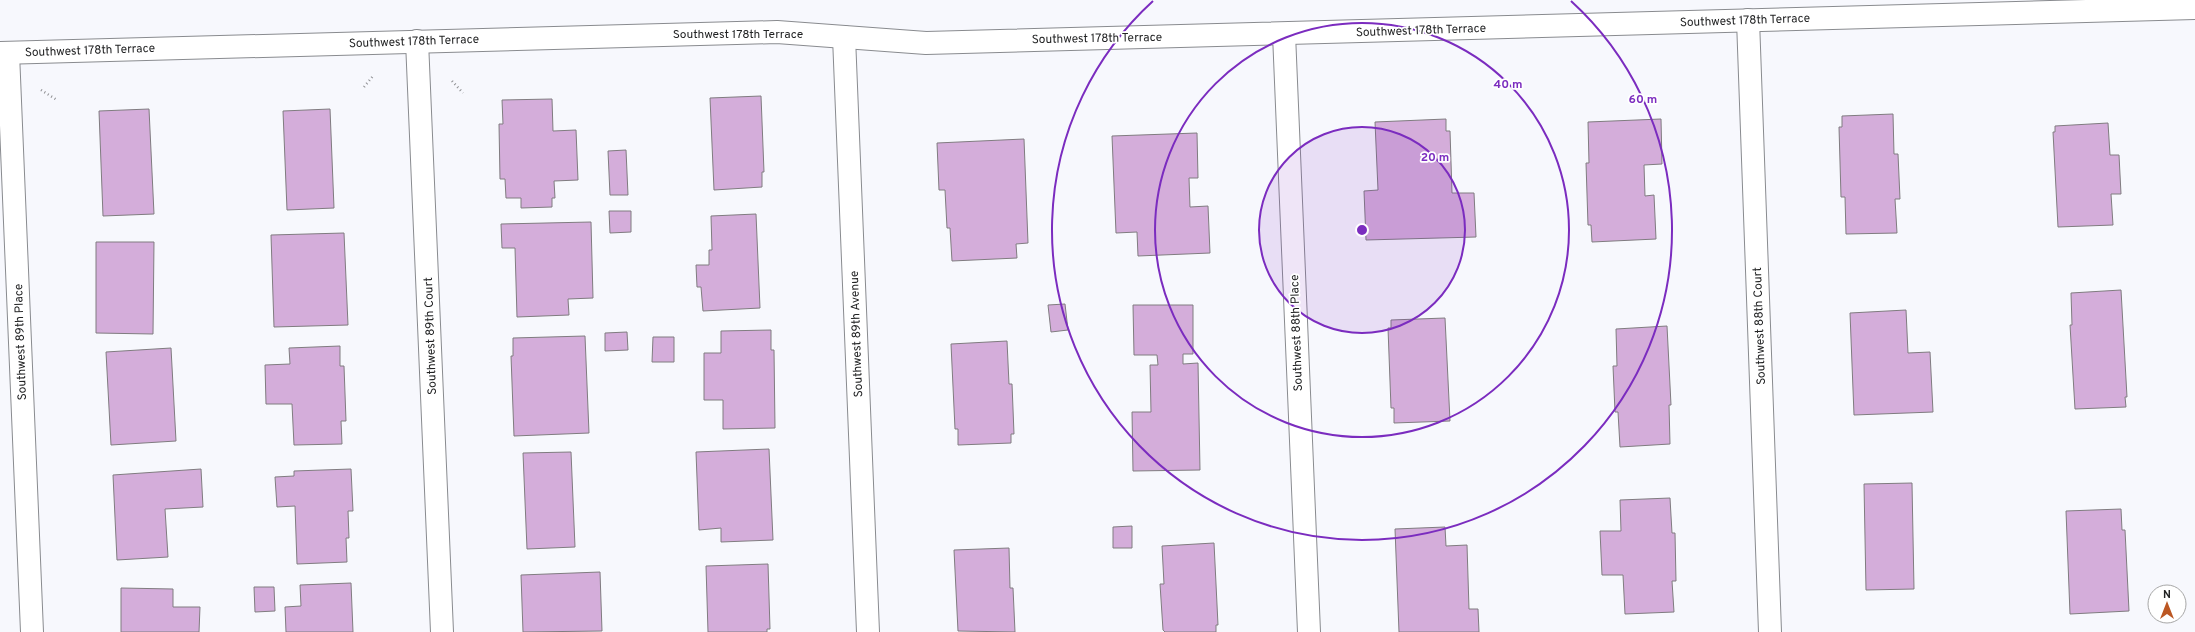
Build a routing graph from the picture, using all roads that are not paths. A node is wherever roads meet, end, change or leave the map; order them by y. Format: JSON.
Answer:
{"nodes":[{"id":1,"x":2195,"y":8,"type":"edge"},
{"id":2,"x":1748,"y":20,"type":"junction"},
{"id":3,"x":1284,"y":34,"type":"junction"},
{"id":4,"x":844,"y":37,"type":"junction"},
{"id":5,"x":417,"y":41,"type":"junction"},
{"id":6,"x":4,"y":53,"type":"edge"},
{"id":7,"x":32,"y":632,"type":"edge"},
{"id":8,"x":442,"y":632,"type":"edge"},
{"id":9,"x":868,"y":632,"type":"edge"},
{"id":10,"x":1309,"y":632,"type":"edge"},
{"id":11,"x":1770,"y":632,"type":"edge"}],
"edges":[{"from":1,"to":2,"type":"street","name":"Southwest 178th Terrace"},
{"from":2,"to":3,"type":"street","name":"Southwest 178th Terrace"},
{"from":2,"to":11,"type":"street","name":"Southwest 88th Court"},
{"from":3,"to":4,"type":"street","name":"Southwest 178th Terrace"},
{"from":3,"to":10,"type":"street","name":"Southwest 88th Place"},
{"from":4,"to":5,"type":"street","name":"Southwest 178th Terrace"},
{"from":4,"to":9,"type":"street","name":"Southwest 89th Avenue"},
{"from":5,"to":6,"type":"street","name":"Southwest 178th Terrace"},
{"from":5,"to":8,"type":"street","name":"Southwest 89th Court"},
{"from":6,"to":7,"type":"street","name":"Southwest 89th Place"}]}
